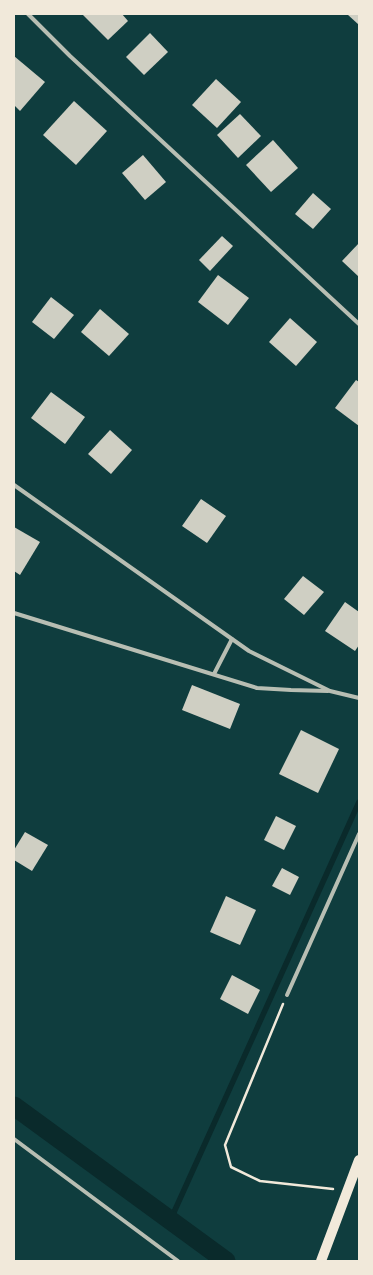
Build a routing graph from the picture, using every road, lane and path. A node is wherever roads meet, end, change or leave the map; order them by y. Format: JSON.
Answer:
{"nodes":[{"id":1,"x":28,"y":14,"type":"edge"},
{"id":2,"x":359,"y":324,"type":"edge"},
{"id":3,"x":14,"y":485,"type":"edge"},
{"id":4,"x":14,"y":613,"type":"edge"},
{"id":5,"x":232,"y":639,"type":"junction"},
{"id":6,"x":214,"y":674,"type":"junction"},
{"id":7,"x":330,"y":691,"type":"junction"},
{"id":8,"x":359,"y":698,"type":"edge"},
{"id":9,"x":359,"y":834,"type":"edge"},
{"id":10,"x":287,"y":995,"type":"joint"},
{"id":11,"x":14,"y":1139,"type":"edge"},
{"id":12,"x":359,"y":1160,"type":"edge"},
{"id":13,"x":347,"y":1190,"type":"junction"},
{"id":14,"x":178,"y":1261,"type":"edge"},
{"id":15,"x":321,"y":1261,"type":"edge"}],
"edges":[{"from":1,"to":2,"type":"street"},
{"from":3,"to":5,"type":"street"},
{"from":4,"to":6,"type":"street"},
{"from":5,"to":6,"type":"street"},
{"from":5,"to":7,"type":"street"},
{"from":6,"to":7,"type":"street"},
{"from":7,"to":8,"type":"street"},
{"from":9,"to":10,"type":"street"},
{"from":10,"to":13,"type":"path"},
{"from":11,"to":14,"type":"street"},
{"from":12,"to":13,"type":"main road"},
{"from":13,"to":15,"type":"main road"}]}
